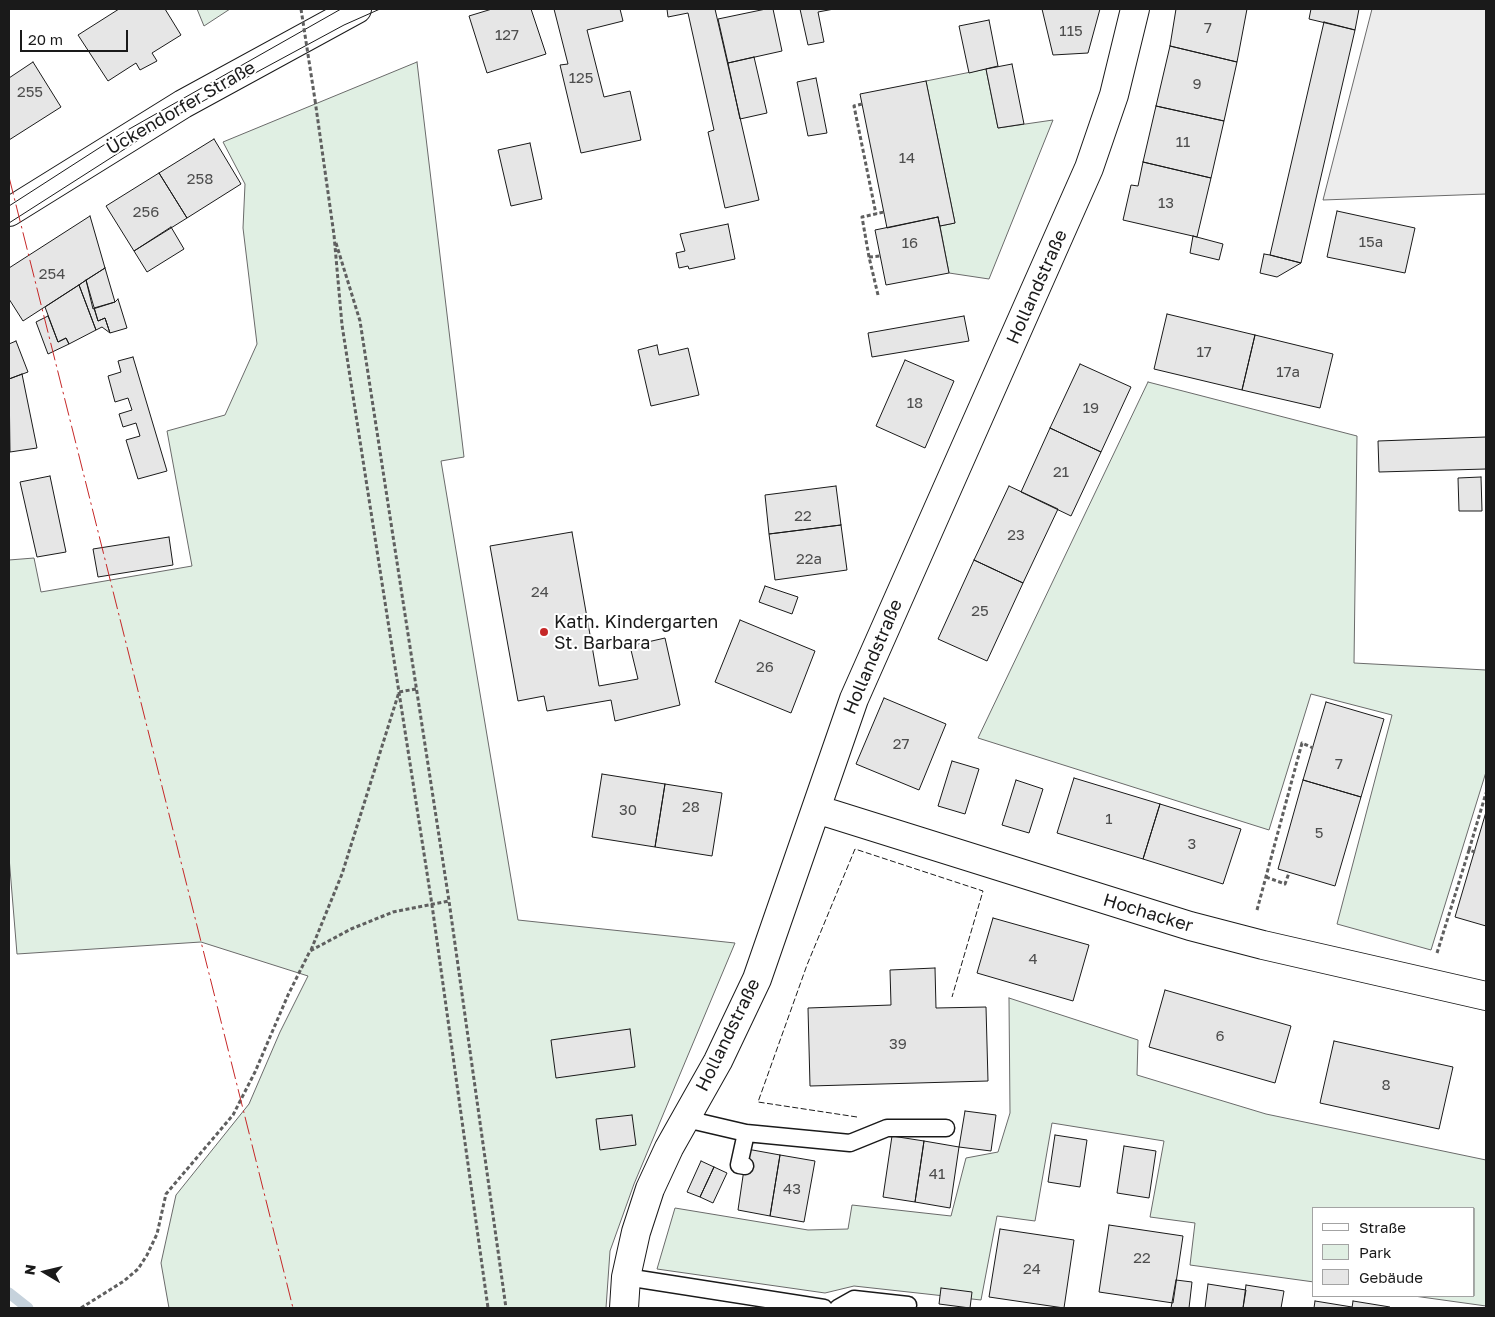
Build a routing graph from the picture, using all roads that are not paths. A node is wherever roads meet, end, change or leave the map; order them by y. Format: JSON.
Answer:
{"nodes":[{"id":1,"x":357,"y":9,"type":"edge"},
{"id":2,"x":1135,"y":9,"type":"edge"},
{"id":3,"x":9,"y":212,"type":"edge"},
{"id":4,"x":816,"y":809,"type":"junction"},
{"id":5,"x":1486,"y":996,"type":"edge"},
{"id":6,"x":686,"y":1119,"type":"junction"},
{"id":7,"x":946,"y":1128,"type":"dead end"},
{"id":8,"x":746,"y":1133,"type":"junction"},
{"id":9,"x":745,"y":1166,"type":"dead end"},
{"id":10,"x":626,"y":1277,"type":"junction"},
{"id":11,"x":908,"y":1305,"type":"dead end"},
{"id":12,"x":624,"y":1308,"type":"edge"},
{"id":13,"x":824,"y":1308,"type":"edge"},
{"id":14,"x":838,"y":1308,"type":"edge"}],
"edges":[{"from":1,"to":3,"type":"street","name":"Ückendorfer Straße"},
{"from":2,"to":4,"type":"street","name":"Hollandstraße"},
{"from":4,"to":5,"type":"street","name":"Hochacker"},
{"from":4,"to":6,"type":"street","name":"Hollandstraße"},
{"from":6,"to":8,"type":"lane"},
{"from":6,"to":10,"type":"street","name":"Hollandstraße"},
{"from":7,"to":8,"type":"lane"},
{"from":8,"to":9,"type":"lane"},
{"from":10,"to":12,"type":"street","name":"Hollandstraße"},
{"from":10,"to":13,"type":"lane"},
{"from":11,"to":14,"type":"lane"}]}
